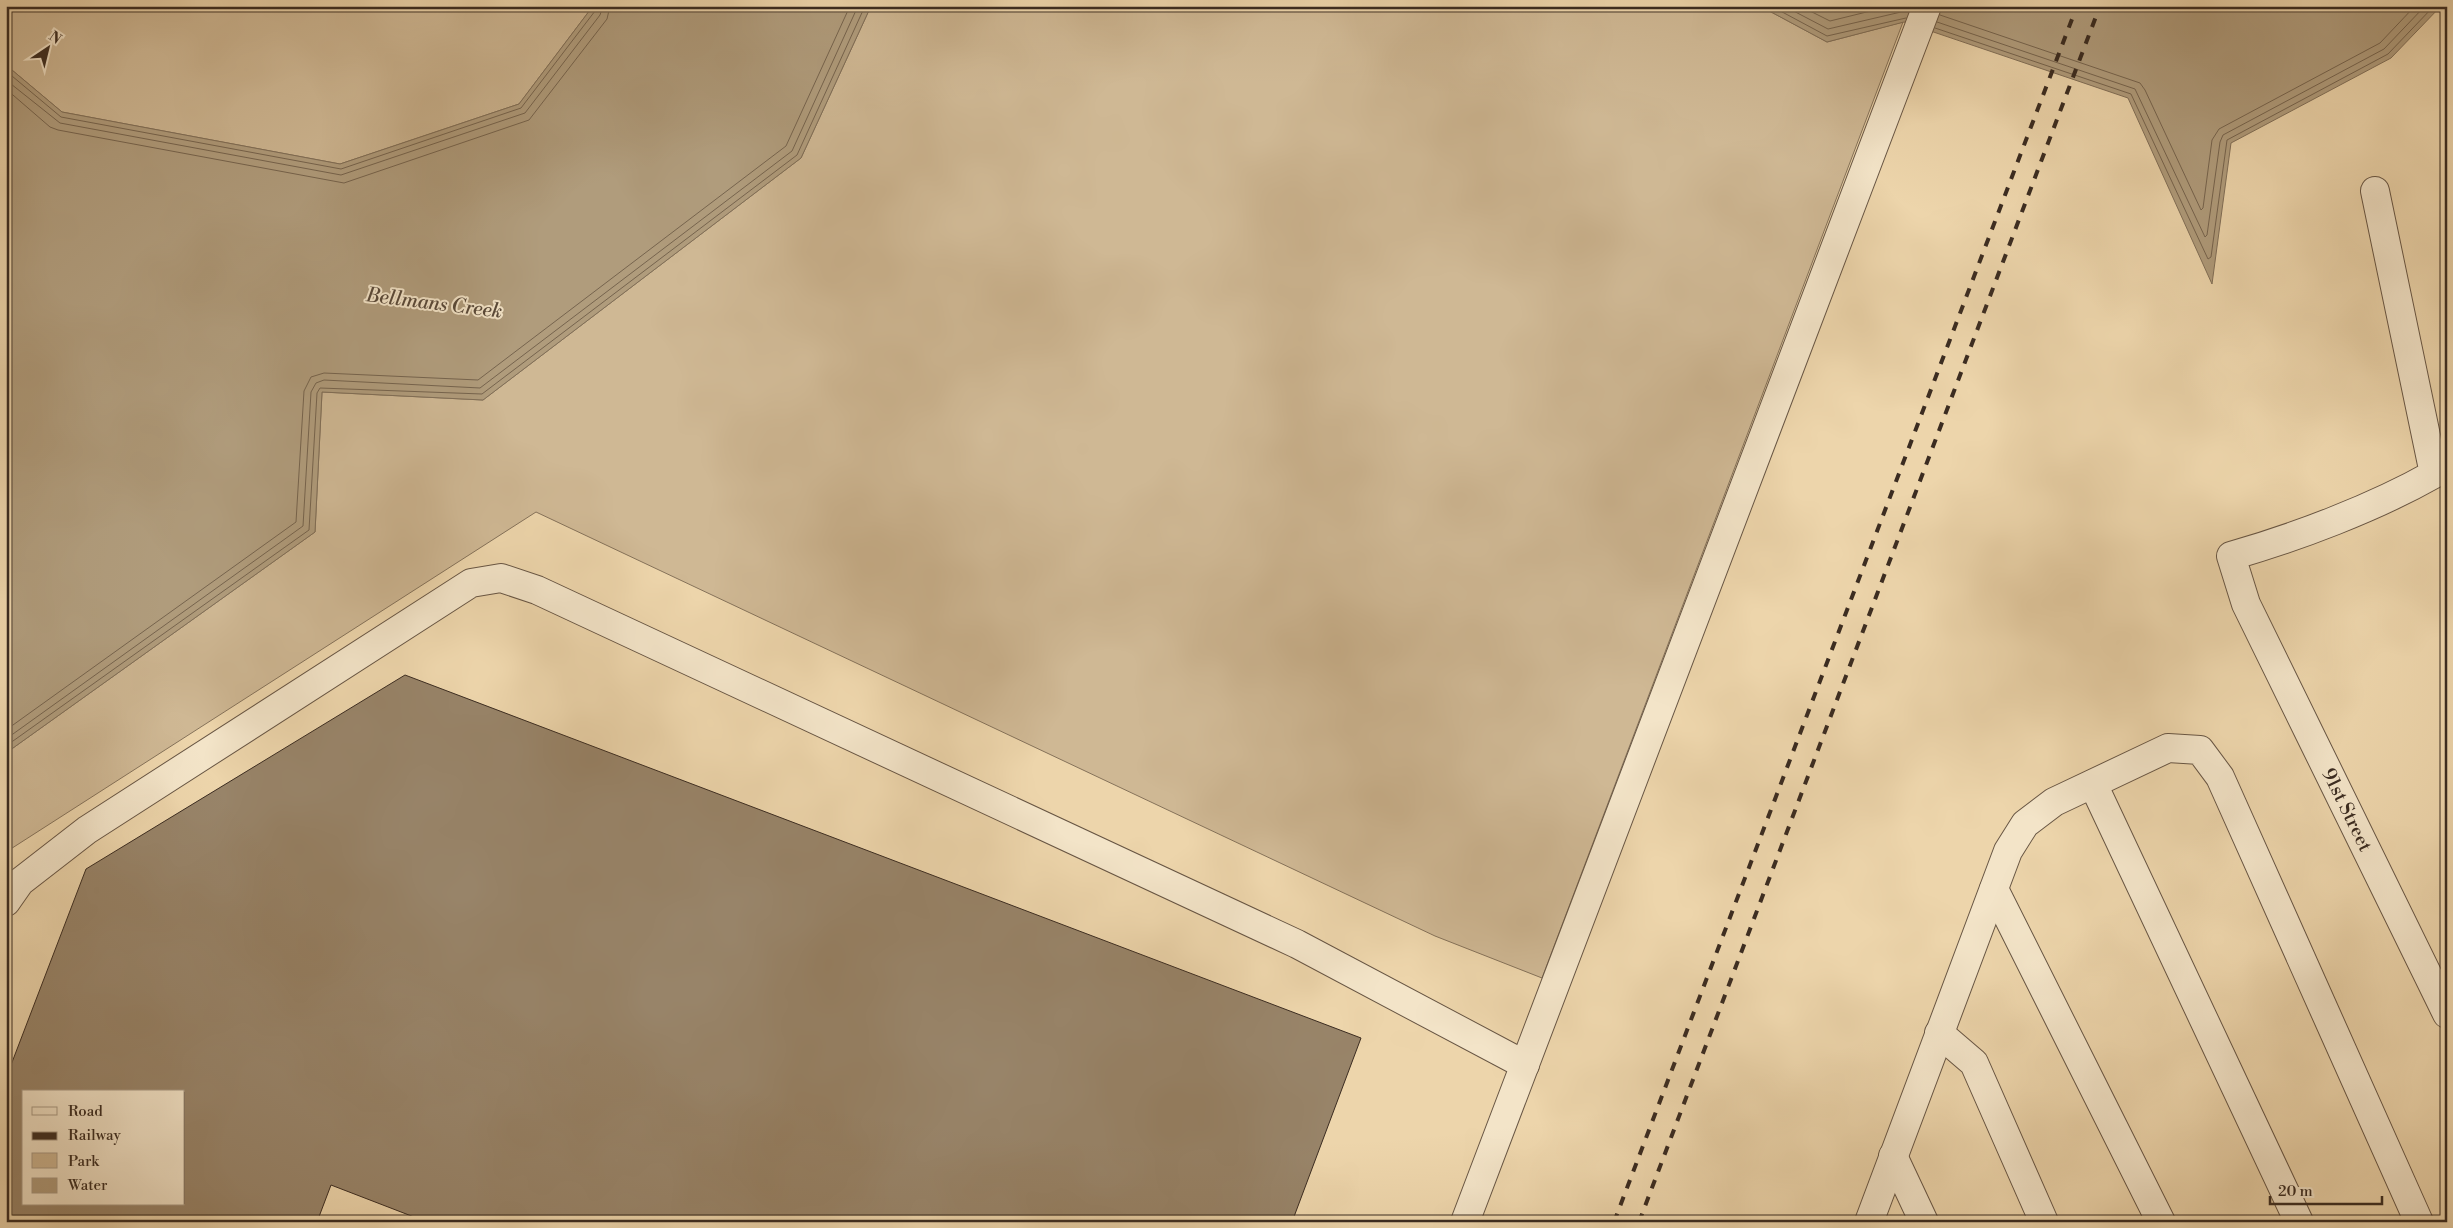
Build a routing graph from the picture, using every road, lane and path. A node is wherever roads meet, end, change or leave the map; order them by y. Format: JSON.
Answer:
{"nodes":[{"id":1,"x":1927,"y":6,"type":"edge"},
{"id":2,"x":2375,"y":191,"type":"dead end"},
{"id":3,"x":2093,"y":784,"type":"junction"},
{"id":4,"x":1994,"y":889,"type":"junction"},
{"id":5,"x":6,"y":902,"type":"edge"},
{"id":6,"x":2447,"y":1014,"type":"edge"},
{"id":7,"x":1939,"y":1034,"type":"junction"},
{"id":8,"x":1525,"y":1065,"type":"junction"},
{"id":9,"x":1893,"y":1156,"type":"junction"},
{"id":10,"x":1465,"y":1222,"type":"edge"},
{"id":11,"x":1869,"y":1222,"type":"edge"},
{"id":12,"x":1924,"y":1222,"type":"edge"},
{"id":13,"x":2044,"y":1222,"type":"edge"},
{"id":14,"x":2161,"y":1222,"type":"edge"},
{"id":15,"x":2299,"y":1222,"type":"edge"},
{"id":16,"x":2419,"y":1222,"type":"edge"}],
"edges":[{"from":1,"to":8,"type":"lane"},
{"from":2,"to":6,"type":"lane","name":"91st Street"},
{"from":3,"to":4,"type":"lane"},
{"from":3,"to":15,"type":"lane"},
{"from":3,"to":16,"type":"lane"},
{"from":4,"to":7,"type":"lane"},
{"from":4,"to":14,"type":"lane"},
{"from":5,"to":8,"type":"lane"},
{"from":7,"to":9,"type":"lane"},
{"from":7,"to":13,"type":"lane"},
{"from":8,"to":10,"type":"lane"},
{"from":9,"to":11,"type":"lane"},
{"from":9,"to":12,"type":"lane"}]}
